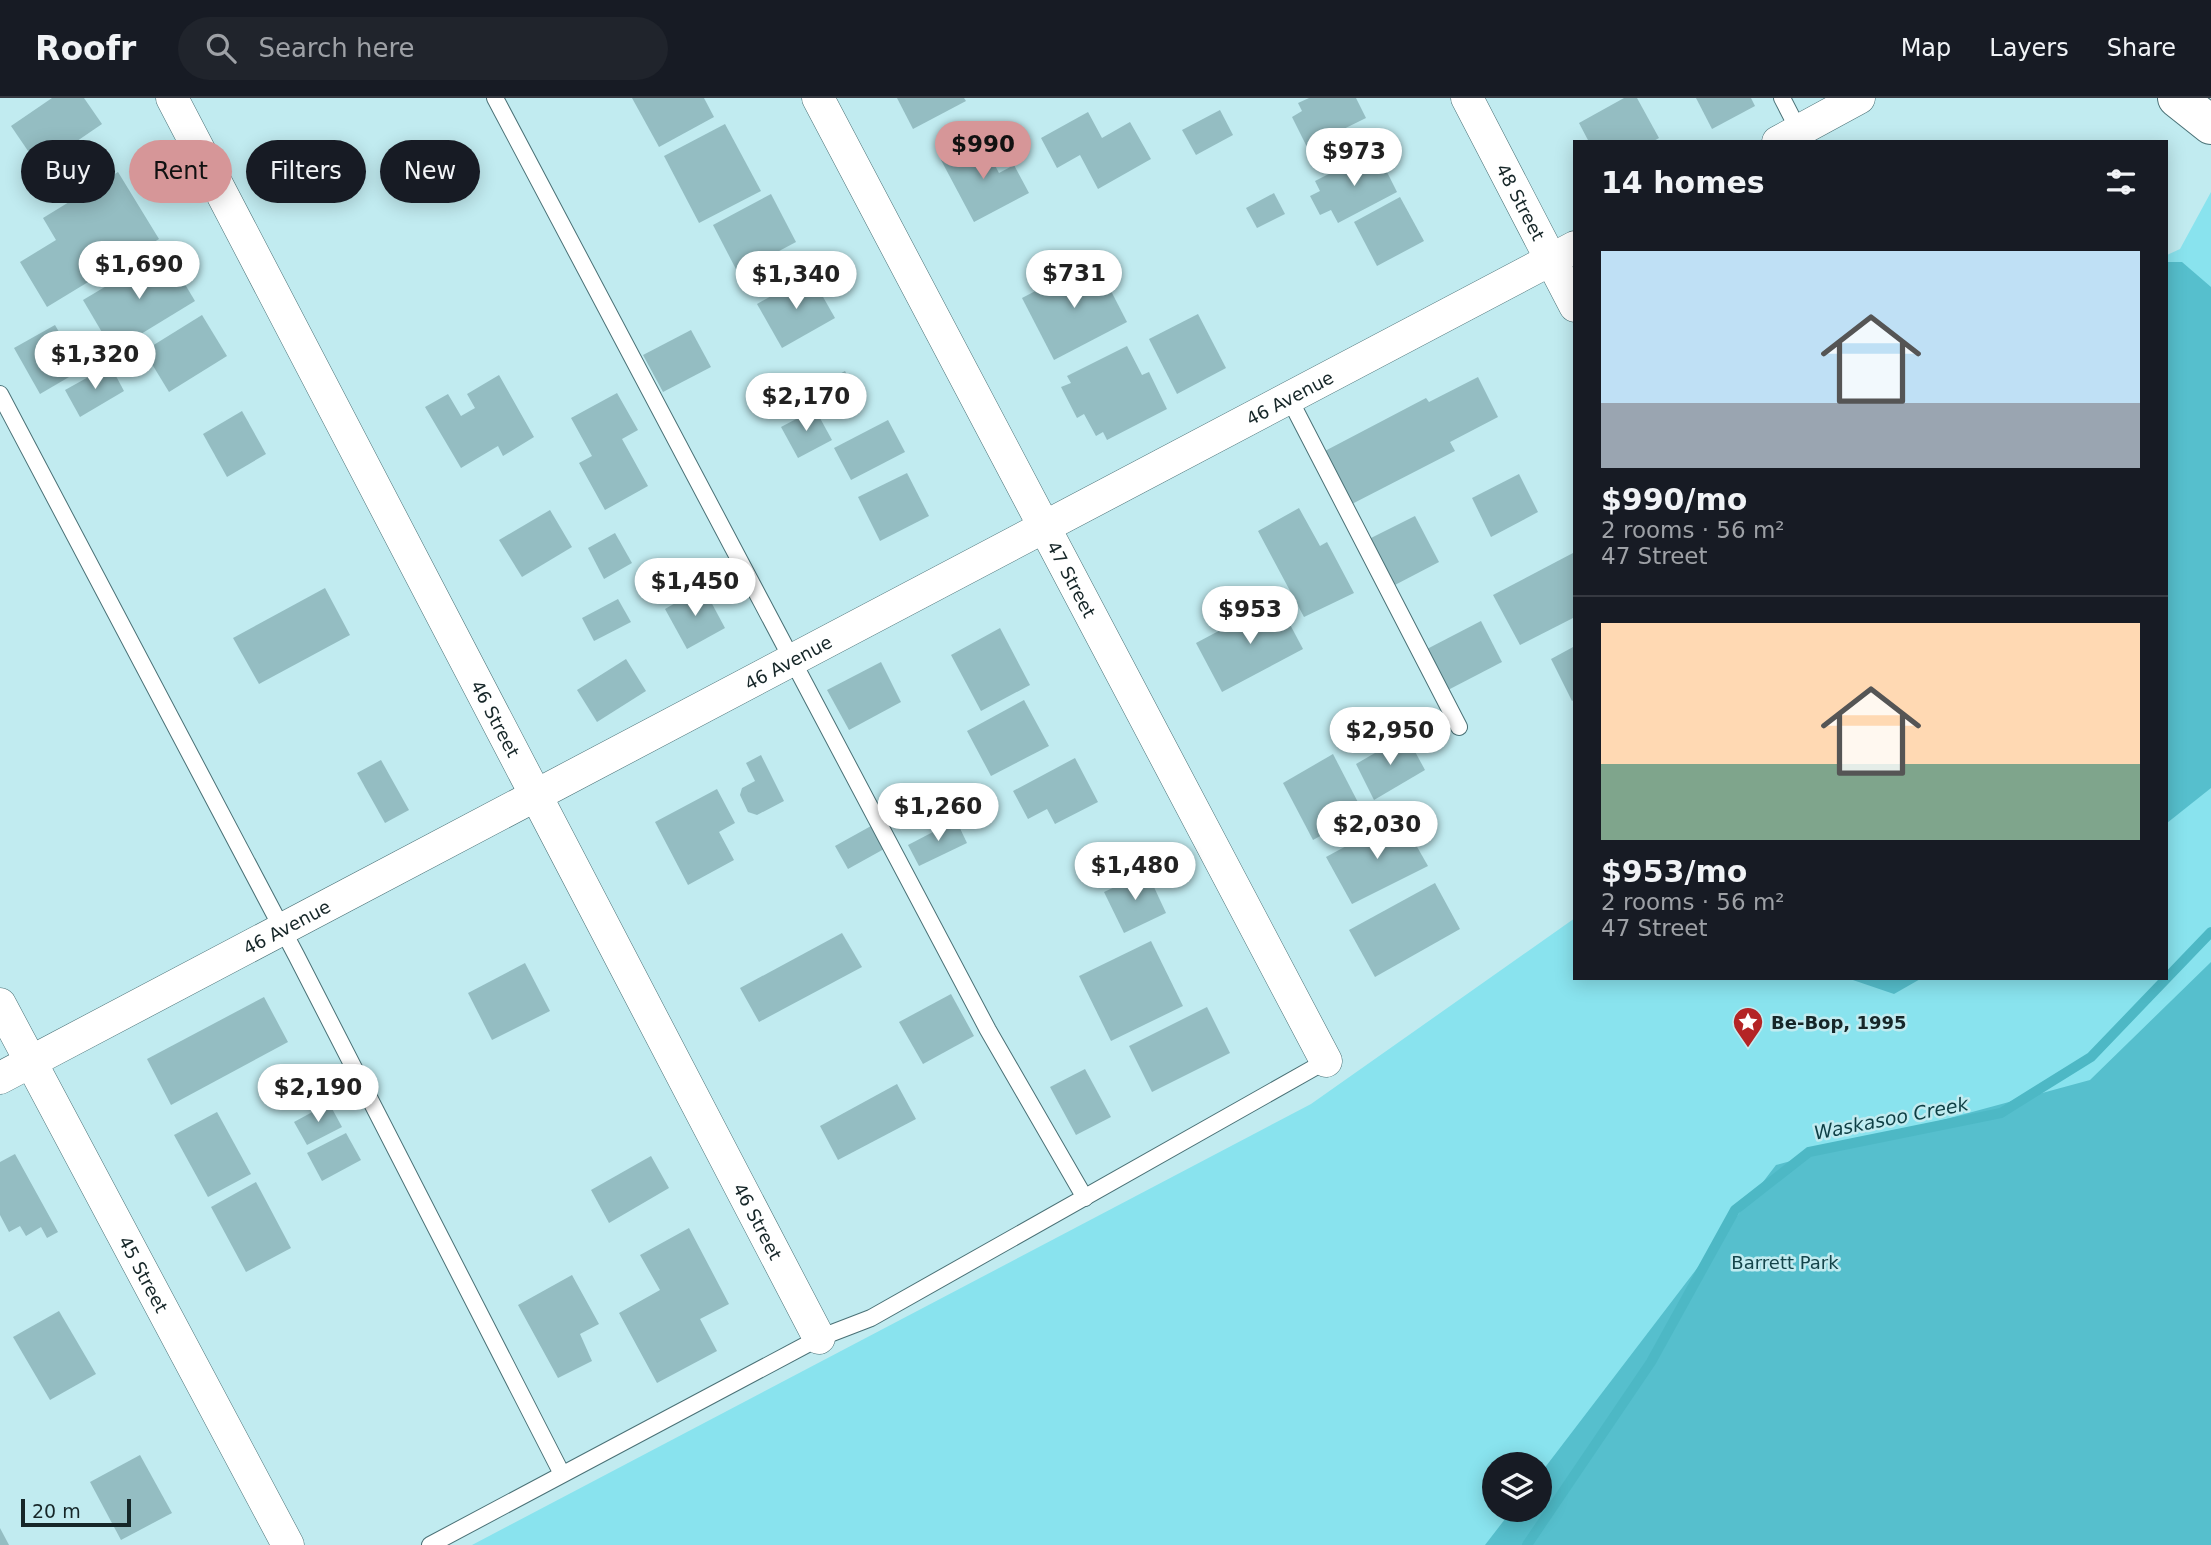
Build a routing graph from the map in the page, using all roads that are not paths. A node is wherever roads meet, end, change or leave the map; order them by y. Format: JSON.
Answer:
{"nodes":[{"id":1,"x":172,"y":98,"type":"edge"},
{"id":2,"x":495,"y":98,"type":"edge"},
{"id":3,"x":818,"y":98,"type":"edge"},
{"id":4,"x":1467,"y":98,"type":"edge"},
{"id":5,"x":1782,"y":98,"type":"edge"},
{"id":6,"x":1859,"y":98,"type":"edge"},
{"id":7,"x":2177,"y":98,"type":"edge"},
{"id":8,"x":2211,"y":125,"type":"edge"},
{"id":9,"x":1788,"y":136,"type":"edge"},
{"id":10,"x":1563,"y":254,"type":"edge"},
{"id":11,"x":1573,"y":297,"type":"edge"},
{"id":12,"x":0,"y":394,"type":"edge"},
{"id":13,"x":1289,"y":398,"type":"junction"},
{"id":14,"x":1045,"y":526,"type":"junction"},
{"id":15,"x":791,"y":661,"type":"junction"},
{"id":16,"x":1459,"y":727,"type":"dead end"},
{"id":17,"x":536,"y":794,"type":"junction"},
{"id":18,"x":282,"y":930,"type":"junction"},
{"id":19,"x":0,"y":1004,"type":"edge"},
{"id":20,"x":30,"y":1062,"type":"junction"},
{"id":21,"x":1326,"y":1062,"type":"joint"},
{"id":22,"x":0,"y":1078,"type":"edge"},
{"id":23,"x":1085,"y":1198,"type":"junction"},
{"id":24,"x":820,"y":1338,"type":"junction"},
{"id":25,"x":562,"y":1474,"type":"junction"},
{"id":26,"x":288,"y":1545,"type":"edge"},
{"id":27,"x":429,"y":1545,"type":"edge"}],
"edges":[{"from":1,"to":17,"type":"street","name":"46 Street"},
{"from":2,"to":15,"type":"lane"},
{"from":3,"to":14,"type":"street","name":"47 Street"},
{"from":4,"to":10,"type":"street","name":"48 Street"},
{"from":5,"to":9,"type":"lane"},
{"from":6,"to":9,"type":"street"},
{"from":7,"to":8,"type":"main road"},
{"from":10,"to":11,"type":"street","name":"48 Street"},
{"from":10,"to":13,"type":"street","name":"46 Avenue"},
{"from":12,"to":18,"type":"lane"},
{"from":13,"to":14,"type":"street","name":"46 Avenue"},
{"from":13,"to":16,"type":"lane"},
{"from":14,"to":15,"type":"street","name":"46 Avenue"},
{"from":14,"to":21,"type":"street","name":"47 Street"},
{"from":15,"to":17,"type":"street","name":"46 Avenue"},
{"from":15,"to":23,"type":"lane"},
{"from":17,"to":18,"type":"street","name":"46 Avenue"},
{"from":17,"to":24,"type":"street","name":"46 Street"},
{"from":18,"to":20,"type":"street","name":"46 Avenue"},
{"from":18,"to":25,"type":"lane"},
{"from":19,"to":20,"type":"street","name":"45 Street"},
{"from":20,"to":22,"type":"street","name":"46 Avenue"},
{"from":20,"to":26,"type":"street","name":"45 Street"},
{"from":21,"to":23,"type":"lane"},
{"from":23,"to":24,"type":"lane"},
{"from":24,"to":25,"type":"lane"},
{"from":25,"to":27,"type":"lane"}]}
